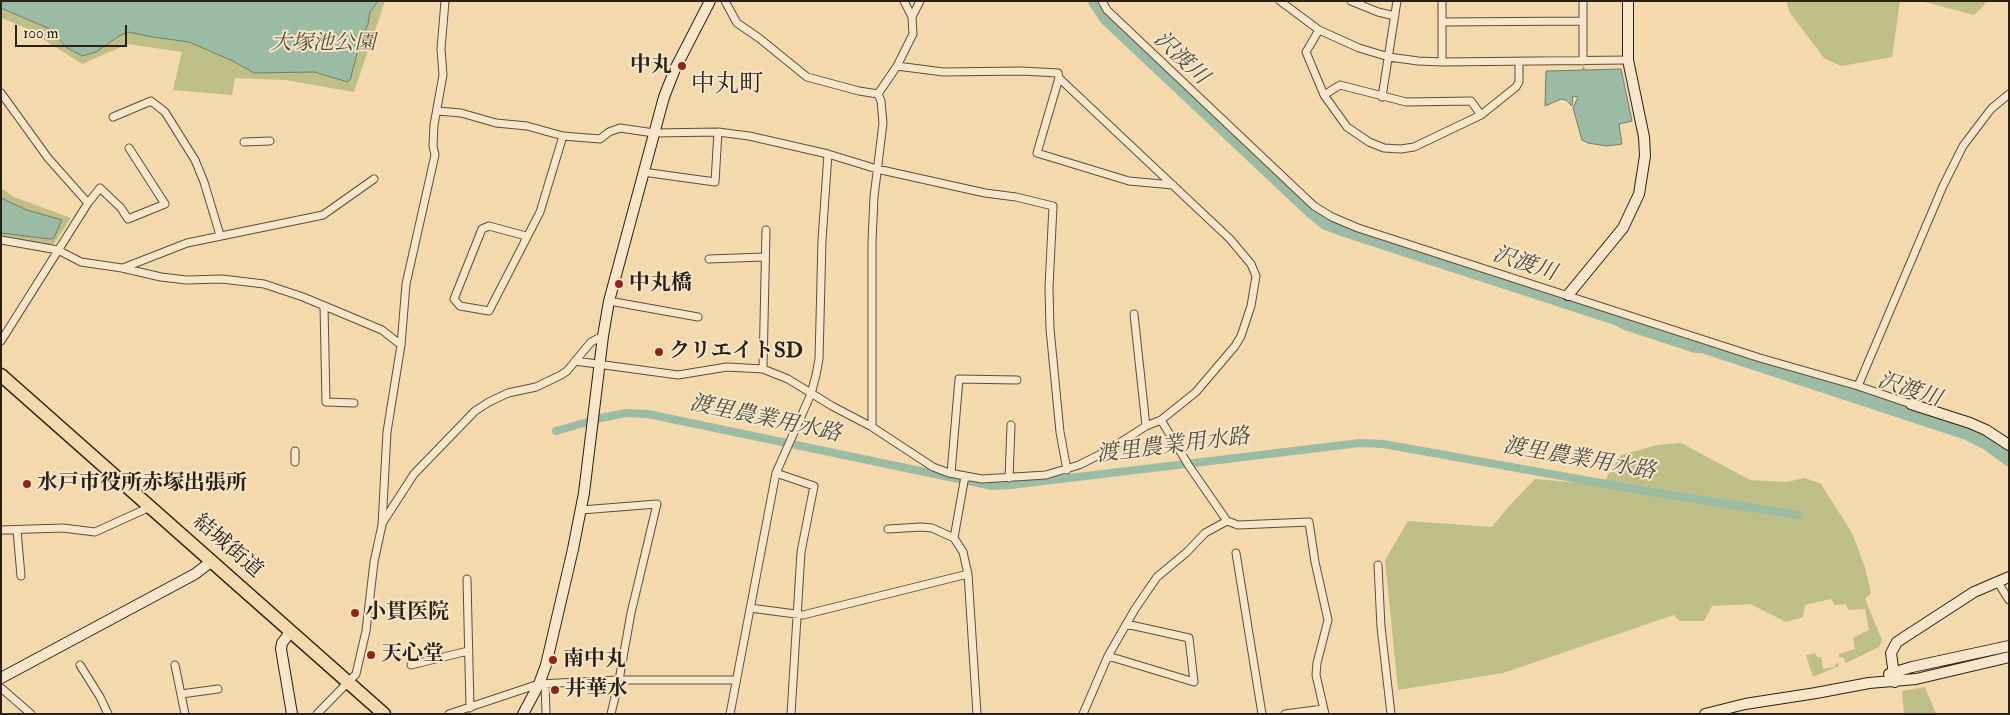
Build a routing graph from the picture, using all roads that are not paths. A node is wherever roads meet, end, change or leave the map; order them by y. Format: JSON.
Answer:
{"nodes":[{"id":1,"x":445,"y":1,"type":"edge"},
{"id":2,"x":710,"y":1,"type":"edge"},
{"id":3,"x":725,"y":1,"type":"edge"},
{"id":4,"x":904,"y":1,"type":"edge"},
{"id":5,"x":920,"y":1,"type":"edge"},
{"id":6,"x":1102,"y":1,"type":"edge"},
{"id":7,"x":1280,"y":1,"type":"edge"},
{"id":8,"x":1351,"y":1,"type":"edge"},
{"id":9,"x":1397,"y":1,"type":"edge"},
{"id":10,"x":1442,"y":1,"type":"edge"},
{"id":11,"x":1583,"y":1,"type":"edge"},
{"id":12,"x":1628,"y":1,"type":"edge"},
{"id":13,"x":1395,"y":16,"type":"junction"},
{"id":14,"x":912,"y":17,"type":"junction"},
{"id":15,"x":1583,"y":21,"type":"junction"},
{"id":16,"x":1442,"y":22,"type":"junction"},
{"id":17,"x":1319,"y":30,"type":"junction"},
{"id":18,"x":1389,"y":57,"type":"junction"},
{"id":19,"x":1628,"y":60,"type":"junction"},
{"id":20,"x":1442,"y":62,"type":"junction"},
{"id":21,"x":1519,"y":62,"type":"junction"},
{"id":22,"x":1583,"y":62,"type":"junction"},
{"id":23,"x":897,"y":66,"type":"junction"},
{"id":24,"x":1059,"y":78,"type":"junction"},
{"id":25,"x":1,"y":93,"type":"edge"},
{"id":26,"x":878,"y":94,"type":"junction"},
{"id":27,"x":1324,"y":94,"type":"junction"},
{"id":28,"x":2009,"y":94,"type":"edge"},
{"id":29,"x":1382,"y":97,"type":"junction"},
{"id":30,"x":2006,"y":100,"type":"edge"},
{"id":31,"x":437,"y":111,"type":"junction"},
{"id":32,"x":1481,"y":115,"type":"junction"},
{"id":33,"x":113,"y":117,"type":"dead end"},
{"id":34,"x":718,"y":132,"type":"junction"},
{"id":35,"x":654,"y":133,"type":"junction"},
{"id":36,"x":563,"y":136,"type":"junction"},
{"id":37,"x":270,"y":141,"type":"dead end"},
{"id":38,"x":244,"y":142,"type":"dead end"},
{"id":39,"x":130,"y":148,"type":"dead end"},
{"id":40,"x":828,"y":154,"type":"junction"},
{"id":41,"x":877,"y":169,"type":"junction"},
{"id":42,"x":643,"y":172,"type":"junction"},
{"id":43,"x":374,"y":180,"type":"dead end"},
{"id":44,"x":1173,"y":185,"type":"junction"},
{"id":45,"x":88,"y":203,"type":"junction"},
{"id":46,"x":766,"y":230,"type":"dead end"},
{"id":47,"x":220,"y":235,"type":"junction"},
{"id":48,"x":526,"y":236,"type":"junction"},
{"id":49,"x":1,"y":240,"type":"edge"},
{"id":50,"x":58,"y":250,"type":"junction"},
{"id":51,"x":764,"y":257,"type":"junction"},
{"id":52,"x":708,"y":259,"type":"dead end"},
{"id":53,"x":122,"y":268,"type":"junction"},
{"id":54,"x":1568,"y":295,"type":"junction"},
{"id":55,"x":609,"y":301,"type":"junction"},
{"id":56,"x":324,"y":306,"type":"junction"},
{"id":57,"x":1134,"y":314,"type":"dead end"},
{"id":58,"x":698,"y":317,"type":"dead end"},
{"id":59,"x":603,"y":336,"type":"junction"},
{"id":60,"x":1,"y":341,"type":"edge"},
{"id":61,"x":401,"y":345,"type":"junction"},
{"id":62,"x":575,"y":361,"type":"junction"},
{"id":63,"x":600,"y":364,"type":"junction"},
{"id":64,"x":763,"y":369,"type":"junction"},
{"id":65,"x":1,"y":375,"type":"edge"},
{"id":66,"x":1017,"y":380,"type":"dead end"},
{"id":67,"x":1858,"y":386,"type":"junction"},
{"id":68,"x":811,"y":394,"type":"junction"},
{"id":69,"x":354,"y":403,"type":"dead end"},
{"id":70,"x":1911,"y":404,"type":"joint"},
{"id":71,"x":1161,"y":420,"type":"junction"},
{"id":72,"x":1011,"y":424,"type":"dead end"},
{"id":73,"x":1146,"y":426,"type":"junction"},
{"id":74,"x":872,"y":427,"type":"junction"},
{"id":75,"x":2009,"y":445,"type":"edge"},
{"id":76,"x":295,"y":451,"type":"dead end"},
{"id":77,"x":295,"y":462,"type":"dead end"},
{"id":78,"x":1067,"y":470,"type":"junction"},
{"id":79,"x":776,"y":473,"type":"junction"},
{"id":80,"x":951,"y":473,"type":"junction"},
{"id":81,"x":1009,"y":478,"type":"junction"},
{"id":82,"x":965,"y":479,"type":"junction"},
{"id":83,"x":151,"y":506,"type":"junction"},
{"id":84,"x":581,"y":510,"type":"junction"},
{"id":85,"x":1227,"y":521,"type":"junction"},
{"id":86,"x":382,"y":525,"type":"junction"},
{"id":87,"x":888,"y":529,"type":"dead end"},
{"id":88,"x":1,"y":530,"type":"edge"},
{"id":89,"x":16,"y":530,"type":"junction"},
{"id":90,"x":954,"y":538,"type":"junction"},
{"id":91,"x":1236,"y":553,"type":"dead end"},
{"id":92,"x":212,"y":561,"type":"junction"},
{"id":93,"x":1378,"y":565,"type":"dead end"},
{"id":94,"x":968,"y":574,"type":"junction"},
{"id":95,"x":21,"y":576,"type":"dead end"},
{"id":96,"x":2009,"y":577,"type":"edge"},
{"id":97,"x":467,"y":579,"type":"dead end"},
{"id":98,"x":1997,"y":581,"type":"junction"},
{"id":99,"x":2009,"y":600,"type":"edge"},
{"id":100,"x":750,"y":608,"type":"junction"},
{"id":101,"x":797,"y":614,"type":"junction"},
{"id":102,"x":1126,"y":624,"type":"junction"},
{"id":103,"x":291,"y":631,"type":"junction"},
{"id":104,"x":2009,"y":646,"type":"edge"},
{"id":105,"x":468,"y":651,"type":"junction"},
{"id":106,"x":1108,"y":656,"type":"junction"},
{"id":107,"x":2009,"y":657,"type":"edge"},
{"id":108,"x":175,"y":665,"type":"dead end"},
{"id":109,"x":411,"y":665,"type":"dead end"},
{"id":110,"x":80,"y":666,"type":"dead end"},
{"id":111,"x":1894,"y":677,"type":"junction"},
{"id":112,"x":1,"y":678,"type":"edge"},
{"id":113,"x":619,"y":680,"type":"junction"},
{"id":114,"x":736,"y":680,"type":"junction"},
{"id":115,"x":348,"y":682,"type":"junction"},
{"id":116,"x":542,"y":684,"type":"junction"},
{"id":117,"x":1,"y":688,"type":"edge"},
{"id":118,"x":218,"y":689,"type":"dead end"},
{"id":119,"x":181,"y":694,"type":"junction"},
{"id":120,"x":470,"y":708,"type":"junction"},
{"id":121,"x":1746,"y":709,"type":"edge"},
{"id":122,"x":1324,"y":711,"type":"edge"},
{"id":123,"x":31,"y":714,"type":"edge"},
{"id":124,"x":108,"y":714,"type":"edge"},
{"id":125,"x":184,"y":714,"type":"edge"},
{"id":126,"x":292,"y":714,"type":"edge"},
{"id":127,"x":317,"y":714,"type":"edge"},
{"id":128,"x":384,"y":714,"type":"edge"},
{"id":129,"x":449,"y":714,"type":"edge"},
{"id":130,"x":523,"y":714,"type":"edge"},
{"id":131,"x":546,"y":714,"type":"edge"},
{"id":132,"x":611,"y":714,"type":"edge"},
{"id":133,"x":730,"y":714,"type":"edge"},
{"id":134,"x":791,"y":714,"type":"edge"},
{"id":135,"x":977,"y":714,"type":"edge"},
{"id":136,"x":1083,"y":714,"type":"edge"},
{"id":137,"x":1262,"y":714,"type":"edge"},
{"id":138,"x":1285,"y":714,"type":"edge"},
{"id":139,"x":1391,"y":714,"type":"edge"},
{"id":140,"x":1705,"y":714,"type":"edge"}],
"edges":[{"from":1,"to":31,"type":"street"},
{"from":2,"to":35,"type":"street"},
{"from":3,"to":26,"type":"street"},
{"from":4,"to":14,"type":"street"},
{"from":5,"to":14,"type":"street"},
{"from":6,"to":54,"type":"street"},
{"from":7,"to":17,"type":"street"},
{"from":8,"to":13,"type":"street"},
{"from":9,"to":13,"type":"street"},
{"from":10,"to":16,"type":"street"},
{"from":11,"to":15,"type":"street"},
{"from":12,"to":19,"type":"street"},
{"from":13,"to":18,"type":"street"},
{"from":14,"to":23,"type":"street"},
{"from":15,"to":16,"type":"street"},
{"from":15,"to":22,"type":"street"},
{"from":16,"to":20,"type":"street"},
{"from":17,"to":18,"type":"street"},
{"from":17,"to":27,"type":"street"},
{"from":18,"to":20,"type":"street"},
{"from":18,"to":29,"type":"street"},
{"from":19,"to":22,"type":"street"},
{"from":19,"to":54,"type":"street"},
{"from":20,"to":21,"type":"street"},
{"from":21,"to":22,"type":"street"},
{"from":21,"to":32,"type":"street"},
{"from":23,"to":24,"type":"street"},
{"from":23,"to":26,"type":"street"},
{"from":24,"to":44,"type":"street"},
{"from":24,"to":44,"type":"street"},
{"from":25,"to":45,"type":"street"},
{"from":26,"to":41,"type":"street"},
{"from":27,"to":29,"type":"street"},
{"from":27,"to":32,"type":"street"},
{"from":28,"to":30,"type":"street"},
{"from":29,"to":32,"type":"street"},
{"from":30,"to":67,"type":"street"},
{"from":31,"to":36,"type":"street"},
{"from":31,"to":61,"type":"street"},
{"from":33,"to":47,"type":"street"},
{"from":34,"to":35,"type":"street"},
{"from":34,"to":40,"type":"street"},
{"from":34,"to":42,"type":"street"},
{"from":35,"to":36,"type":"street"},
{"from":35,"to":42,"type":"street"},
{"from":36,"to":48,"type":"street"},
{"from":37,"to":38,"type":"street"},
{"from":39,"to":45,"type":"street"},
{"from":40,"to":41,"type":"street"},
{"from":40,"to":68,"type":"street"},
{"from":41,"to":74,"type":"street"},
{"from":41,"to":78,"type":"street"},
{"from":42,"to":55,"type":"street"},
{"from":43,"to":47,"type":"street"},
{"from":44,"to":71,"type":"street"},
{"from":45,"to":50,"type":"street"},
{"from":46,"to":51,"type":"street"},
{"from":47,"to":53,"type":"street"},
{"from":48,"to":48,"type":"street"},
{"from":49,"to":50,"type":"street"},
{"from":50,"to":53,"type":"street"},
{"from":50,"to":60,"type":"street"},
{"from":51,"to":52,"type":"street"},
{"from":51,"to":64,"type":"street"},
{"from":53,"to":56,"type":"street"},
{"from":54,"to":67,"type":"street"},
{"from":55,"to":58,"type":"street"},
{"from":55,"to":59,"type":"street"},
{"from":56,"to":61,"type":"street"},
{"from":56,"to":69,"type":"street"},
{"from":57,"to":73,"type":"street"},
{"from":59,"to":62,"type":"street"},
{"from":59,"to":63,"type":"street"},
{"from":61,"to":86,"type":"street"},
{"from":62,"to":63,"type":"street"},
{"from":62,"to":86,"type":"street"},
{"from":63,"to":64,"type":"street"},
{"from":63,"to":84,"type":"street"},
{"from":64,"to":68,"type":"street"},
{"from":65,"to":83,"type":"highway","name":"結城街道"},
{"from":66,"to":80,"type":"street"},
{"from":67,"to":70,"type":"street"},
{"from":68,"to":74,"type":"street"},
{"from":68,"to":79,"type":"street"},
{"from":70,"to":75,"type":"street"},
{"from":71,"to":73,"type":"street"},
{"from":71,"to":85,"type":"street"},
{"from":72,"to":81,"type":"street"},
{"from":73,"to":78,"type":"street"},
{"from":74,"to":80,"type":"street"},
{"from":76,"to":77,"type":"street"},
{"from":78,"to":81,"type":"street"},
{"from":79,"to":100,"type":"street"},
{"from":79,"to":101,"type":"street"},
{"from":80,"to":82,"type":"street"},
{"from":81,"to":82,"type":"street"},
{"from":82,"to":90,"type":"street"},
{"from":83,"to":89,"type":"street"},
{"from":83,"to":92,"type":"highway","name":"結城街道"},
{"from":84,"to":113,"type":"street"},
{"from":84,"to":116,"type":"street"},
{"from":85,"to":102,"type":"street"},
{"from":85,"to":122,"type":"street"},
{"from":86,"to":115,"type":"street"},
{"from":87,"to":90,"type":"street"},
{"from":88,"to":89,"type":"street"},
{"from":89,"to":95,"type":"street"},
{"from":90,"to":94,"type":"street"},
{"from":91,"to":137,"type":"street"},
{"from":92,"to":103,"type":"highway","name":"結城街道"},
{"from":92,"to":112,"type":"street"},
{"from":93,"to":139,"type":"street"},
{"from":94,"to":101,"type":"street"},
{"from":94,"to":135,"type":"street"},
{"from":96,"to":98,"type":"street"},
{"from":97,"to":105,"type":"street"},
{"from":98,"to":99,"type":"street"},
{"from":98,"to":111,"type":"street"},
{"from":100,"to":101,"type":"street"},
{"from":100,"to":114,"type":"street"},
{"from":101,"to":134,"type":"street"},
{"from":102,"to":106,"type":"street"},
{"from":102,"to":106,"type":"street"},
{"from":103,"to":115,"type":"highway","name":"結城街道"},
{"from":103,"to":126,"type":"street"},
{"from":104,"to":111,"type":"street"},
{"from":105,"to":109,"type":"street"},
{"from":105,"to":120,"type":"street"},
{"from":106,"to":136,"type":"street"},
{"from":107,"to":111,"type":"street"},
{"from":108,"to":119,"type":"street"},
{"from":110,"to":124,"type":"street"},
{"from":111,"to":121,"type":"street"},
{"from":113,"to":114,"type":"street"},
{"from":113,"to":116,"type":"street"},
{"from":113,"to":132,"type":"street"},
{"from":114,"to":133,"type":"street"},
{"from":115,"to":127,"type":"street"},
{"from":115,"to":128,"type":"highway","name":"結城街道"},
{"from":116,"to":120,"type":"street"},
{"from":116,"to":130,"type":"street"},
{"from":116,"to":131,"type":"street"},
{"from":117,"to":123,"type":"street"},
{"from":118,"to":119,"type":"street"},
{"from":119,"to":125,"type":"street"},
{"from":120,"to":129,"type":"street"},
{"from":121,"to":140,"type":"street"},
{"from":122,"to":138,"type":"street"}]}
